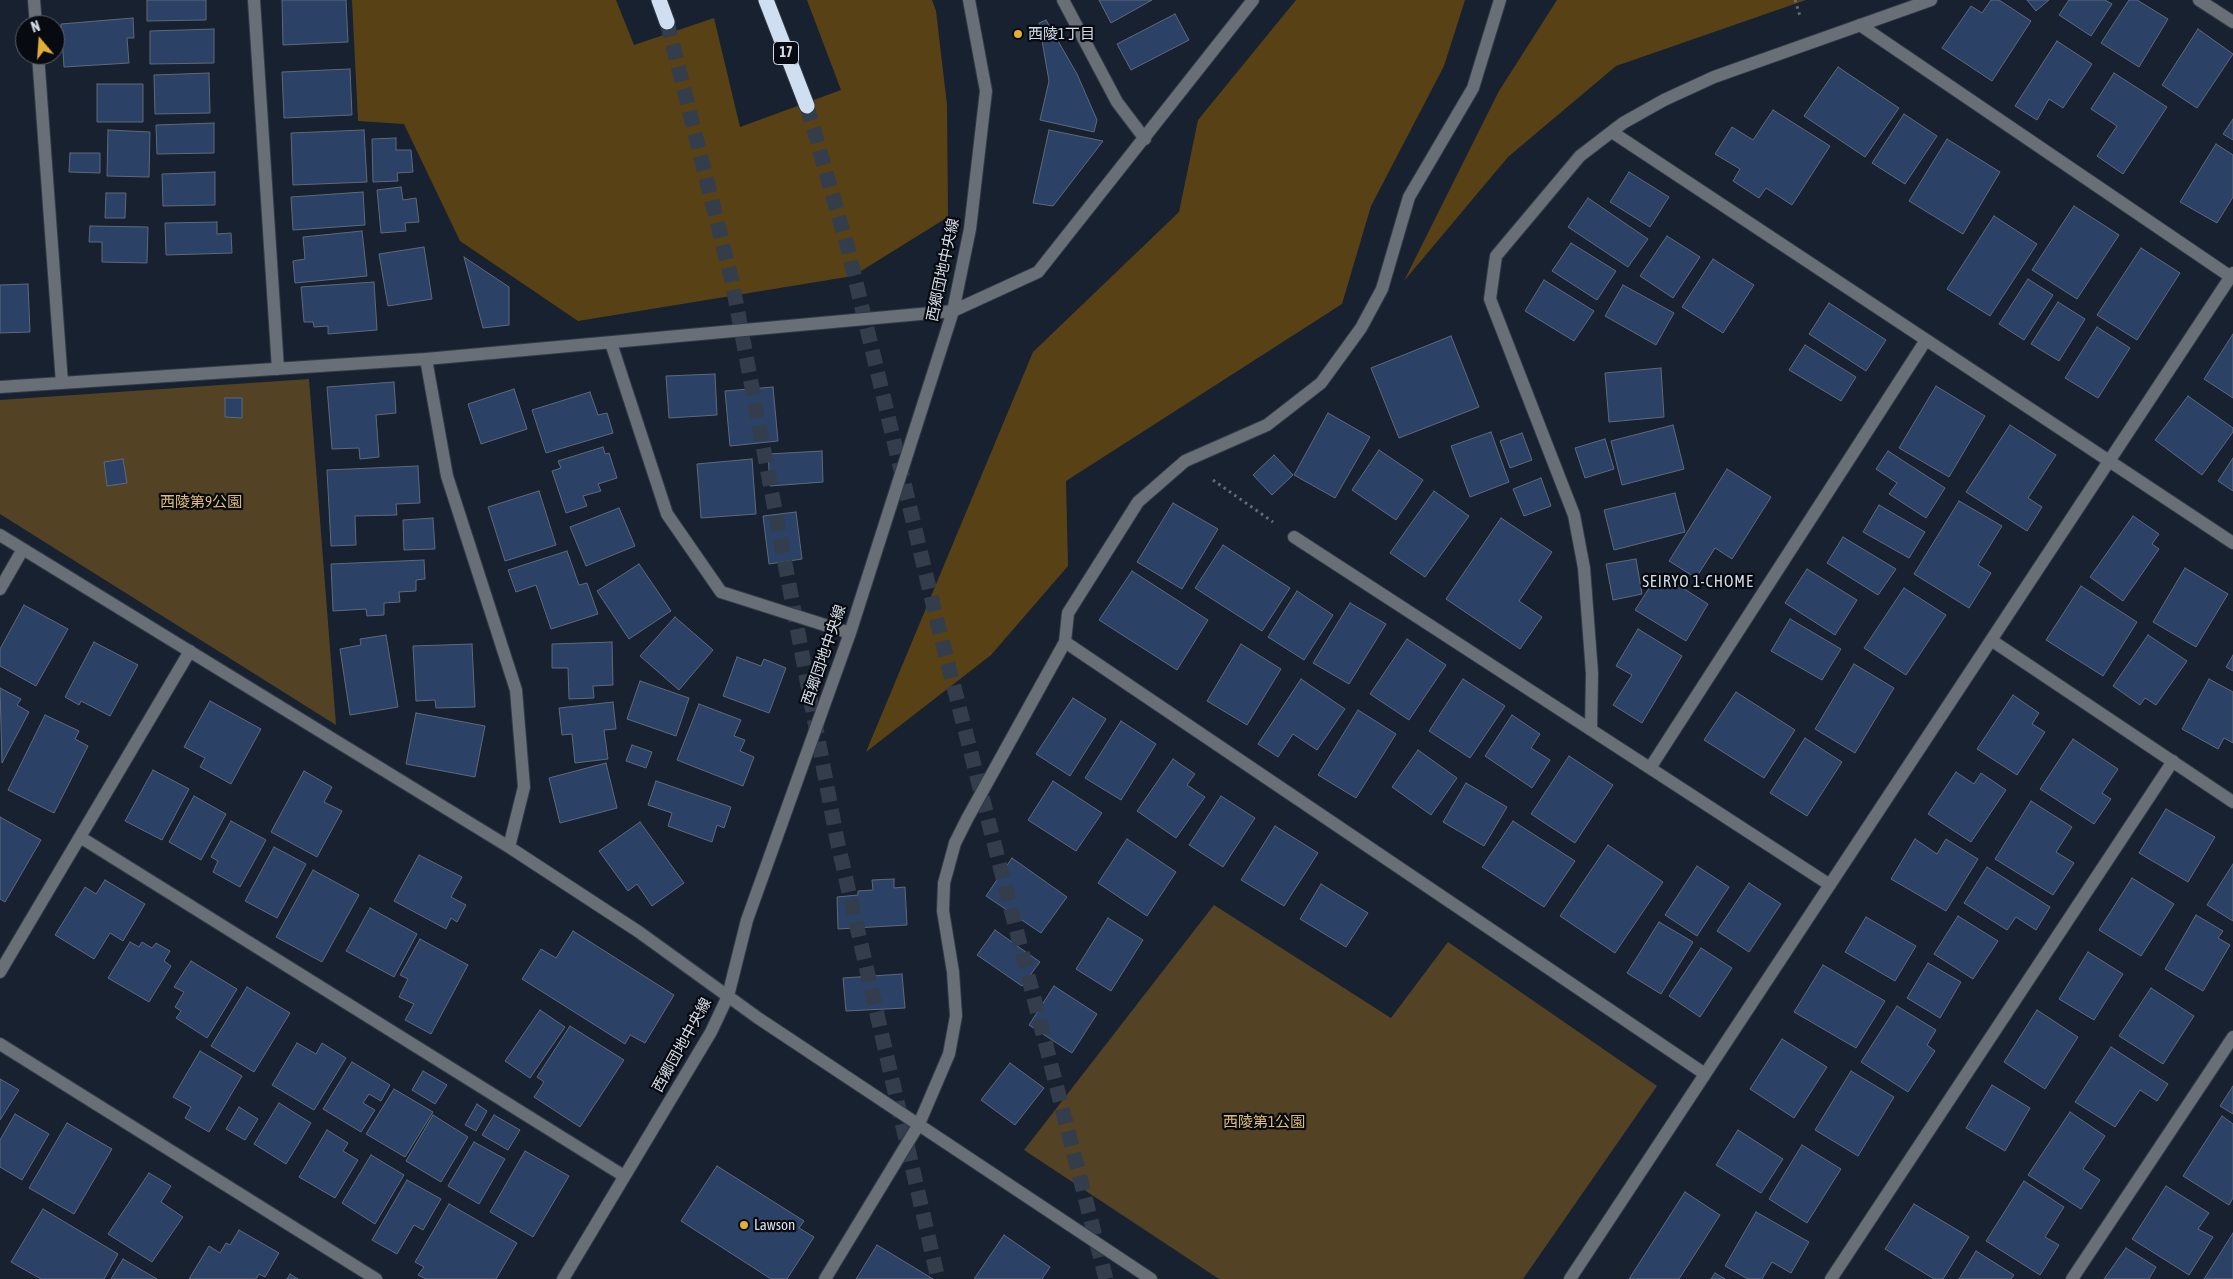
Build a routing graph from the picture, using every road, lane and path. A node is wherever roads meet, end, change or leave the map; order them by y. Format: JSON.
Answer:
{"nodes":[{"id":1,"x":34,"y":0,"type":"edge"},
{"id":2,"x":254,"y":0,"type":"edge"},
{"id":3,"x":659,"y":0,"type":"edge"},
{"id":4,"x":766,"y":0,"type":"edge"},
{"id":5,"x":969,"y":0,"type":"edge"},
{"id":6,"x":1063,"y":0,"type":"edge"},
{"id":7,"x":1253,"y":0,"type":"edge"},
{"id":8,"x":1500,"y":0,"type":"edge"},
{"id":9,"x":1931,"y":0,"type":"edge"},
{"id":10,"x":2199,"y":0,"type":"edge"},
{"id":11,"x":35,"y":15,"type":"edge"},
{"id":12,"x":667,"y":22,"type":"tunnel mouth"},
{"id":13,"x":2233,"y":22,"type":"edge"},
{"id":14,"x":1860,"y":25,"type":"junction"},
{"id":15,"x":39,"y":65,"type":"edge"},
{"id":16,"x":807,"y":106,"type":"tunnel mouth"},
{"id":17,"x":1612,"y":132,"type":"junction"},
{"id":18,"x":1145,"y":139,"type":"junction"},
{"id":19,"x":2232,"y":275,"type":"edge"},
{"id":20,"x":953,"y":310,"type":"junction"},
{"id":21,"x":1926,"y":340,"type":"junction"},
{"id":22,"x":611,"y":343,"type":"junction"},
{"id":23,"x":426,"y":359,"type":"junction"},
{"id":24,"x":278,"y":369,"type":"junction"},
{"id":25,"x":62,"y":383,"type":"junction"},
{"id":26,"x":0,"y":387,"type":"edge"},
{"id":27,"x":1186,"y":460,"type":"junction"},
{"id":28,"x":2109,"y":460,"type":"junction"},
{"id":29,"x":0,"y":535,"type":"edge"},
{"id":30,"x":1294,"y":537,"type":"joint"},
{"id":31,"x":2233,"y":542,"type":"edge"},
{"id":32,"x":23,"y":549,"type":"junction"},
{"id":33,"x":0,"y":589,"type":"edge"},
{"id":34,"x":850,"y":633,"type":"junction"},
{"id":35,"x":1991,"y":640,"type":"junction"},
{"id":36,"x":1065,"y":642,"type":"junction"},
{"id":37,"x":190,"y":652,"type":"junction"},
{"id":38,"x":1591,"y":730,"type":"junction"},
{"id":39,"x":2173,"y":761,"type":"junction"},
{"id":40,"x":1650,"y":768,"type":"junction"},
{"id":41,"x":2233,"y":802,"type":"edge"},
{"id":42,"x":80,"y":837,"type":"junction"},
{"id":43,"x":509,"y":847,"type":"junction"},
{"id":44,"x":1830,"y":885,"type":"junction"},
{"id":45,"x":0,"y":972,"type":"edge"},
{"id":46,"x":728,"y":996,"type":"junction"},
{"id":47,"x":2233,"y":1037,"type":"edge"},
{"id":48,"x":0,"y":1044,"type":"edge"},
{"id":49,"x":1705,"y":1074,"type":"junction"},
{"id":50,"x":919,"y":1124,"type":"junction"},
{"id":51,"x":624,"y":1176,"type":"junction"},
{"id":52,"x":376,"y":1279,"type":"edge"},
{"id":53,"x":563,"y":1279,"type":"edge"},
{"id":54,"x":825,"y":1279,"type":"edge"},
{"id":55,"x":1151,"y":1279,"type":"edge"},
{"id":56,"x":1570,"y":1279,"type":"edge"},
{"id":57,"x":1831,"y":1279,"type":"edge"},
{"id":58,"x":2072,"y":1279,"type":"edge"}],
"edges":[{"from":1,"to":11,"type":"street"},
{"from":2,"to":24,"type":"street"},
{"from":3,"to":12,"type":"highway"},
{"from":4,"to":16,"type":"highway","number":"17"},
{"from":5,"to":20,"type":"street","name":"西郷団地中央線"},
{"from":6,"to":18,"type":"street"},
{"from":7,"to":18,"type":"street"},
{"from":8,"to":27,"type":"street"},
{"from":9,"to":14,"type":"street"},
{"from":10,"to":13,"type":"street"},
{"from":14,"to":17,"type":"street"},
{"from":14,"to":19,"type":"street"},
{"from":15,"to":25,"type":"street"},
{"from":17,"to":21,"type":"street"},
{"from":17,"to":38,"type":"street"},
{"from":18,"to":20,"type":"street"},
{"from":19,"to":28,"type":"street"},
{"from":20,"to":22,"type":"street"},
{"from":20,"to":34,"type":"street","name":"西郷団地中央線"},
{"from":21,"to":28,"type":"street"},
{"from":21,"to":40,"type":"street"},
{"from":22,"to":23,"type":"street"},
{"from":22,"to":34,"type":"street"},
{"from":23,"to":24,"type":"street"},
{"from":23,"to":43,"type":"street"},
{"from":24,"to":25,"type":"street"},
{"from":25,"to":26,"type":"street"},
{"from":27,"to":30,"type":"path"},
{"from":27,"to":36,"type":"street"},
{"from":28,"to":31,"type":"street"},
{"from":28,"to":35,"type":"street"},
{"from":29,"to":32,"type":"street"},
{"from":30,"to":38,"type":"street"},
{"from":32,"to":33,"type":"street"},
{"from":32,"to":37,"type":"street"},
{"from":34,"to":46,"type":"street","name":"西郷団地中央線"},
{"from":35,"to":39,"type":"street"},
{"from":35,"to":44,"type":"street"},
{"from":36,"to":49,"type":"street"},
{"from":36,"to":50,"type":"street"},
{"from":37,"to":42,"type":"street"},
{"from":37,"to":43,"type":"street"},
{"from":38,"to":40,"type":"street"},
{"from":39,"to":41,"type":"street"},
{"from":39,"to":57,"type":"street"},
{"from":40,"to":44,"type":"street"},
{"from":42,"to":45,"type":"street"},
{"from":42,"to":51,"type":"street"},
{"from":43,"to":46,"type":"street"},
{"from":44,"to":49,"type":"street"},
{"from":46,"to":50,"type":"street"},
{"from":46,"to":51,"type":"street","name":"西郷団地中央線"},
{"from":47,"to":58,"type":"street"},
{"from":48,"to":52,"type":"street"},
{"from":49,"to":56,"type":"street"},
{"from":50,"to":54,"type":"street"},
{"from":50,"to":55,"type":"street"},
{"from":51,"to":53,"type":"street","name":"西郷団地中央線"}]}
